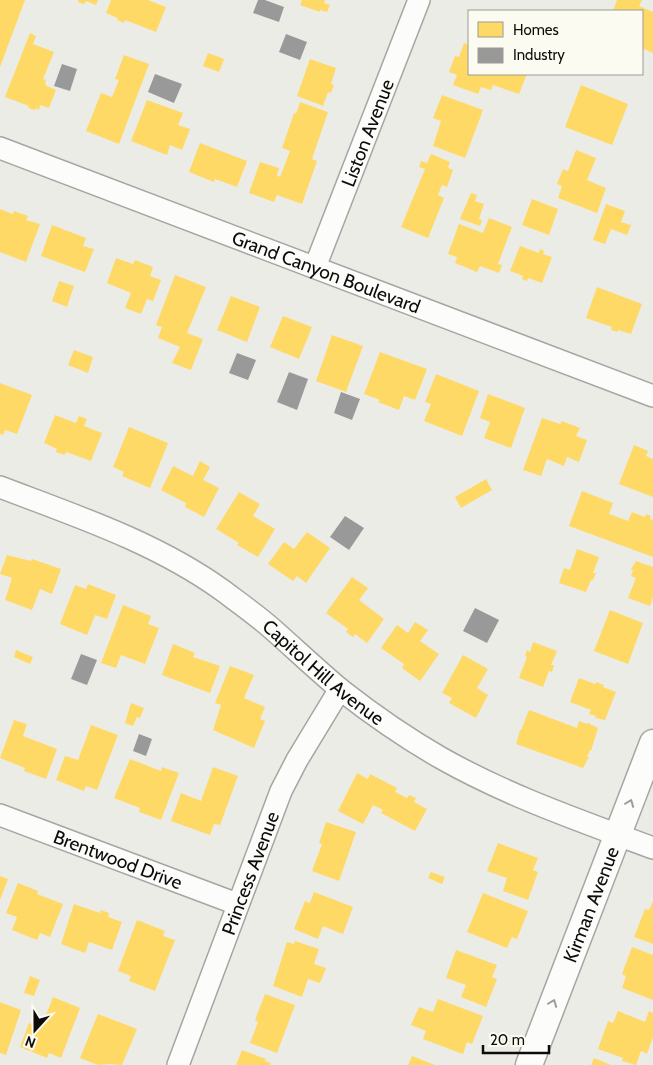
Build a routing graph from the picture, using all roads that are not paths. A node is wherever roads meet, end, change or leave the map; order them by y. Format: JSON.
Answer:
{"nodes":[{"id":1,"x":419,"y":0,"type":"edge"},
{"id":2,"x":0,"y":148,"type":"edge"},
{"id":3,"x":315,"y":266,"type":"junction"},
{"id":4,"x":653,"y":396,"type":"edge"},
{"id":5,"x":0,"y":487,"type":"edge"},
{"id":6,"x":340,"y":689,"type":"junction"},
{"id":7,"x":653,"y":743,"type":"edge"},
{"id":8,"x":0,"y":815,"type":"edge"},
{"id":9,"x":618,"y":834,"type":"junction"},
{"id":10,"x":653,"y":848,"type":"edge"},
{"id":11,"x":238,"y":904,"type":"junction"},
{"id":12,"x":178,"y":1065,"type":"edge"},
{"id":13,"x":529,"y":1065,"type":"edge"}],
"edges":[{"from":1,"to":3,"type":"street","name":"Liston Avenue"},
{"from":2,"to":3,"type":"street","name":"Grand Canyon Boulevard"},
{"from":3,"to":4,"type":"street","name":"Grand Canyon Boulevard"},
{"from":5,"to":6,"type":"street","name":"Capitol Hill Avenue"},
{"from":6,"to":9,"type":"street","name":"Capitol Hill Avenue"},
{"from":6,"to":11,"type":"street","name":"Princess Avenue"},
{"from":9,"to":7,"type":"street","name":"Kirman Avenue","one_way":true},
{"from":8,"to":11,"type":"street","name":"Brentwood Drive"},
{"from":9,"to":10,"type":"street","name":"Capitol Hill Avenue"},
{"from":13,"to":9,"type":"street","name":"Kirman Avenue","one_way":true},
{"from":11,"to":12,"type":"street","name":"Princess Avenue"}]}
